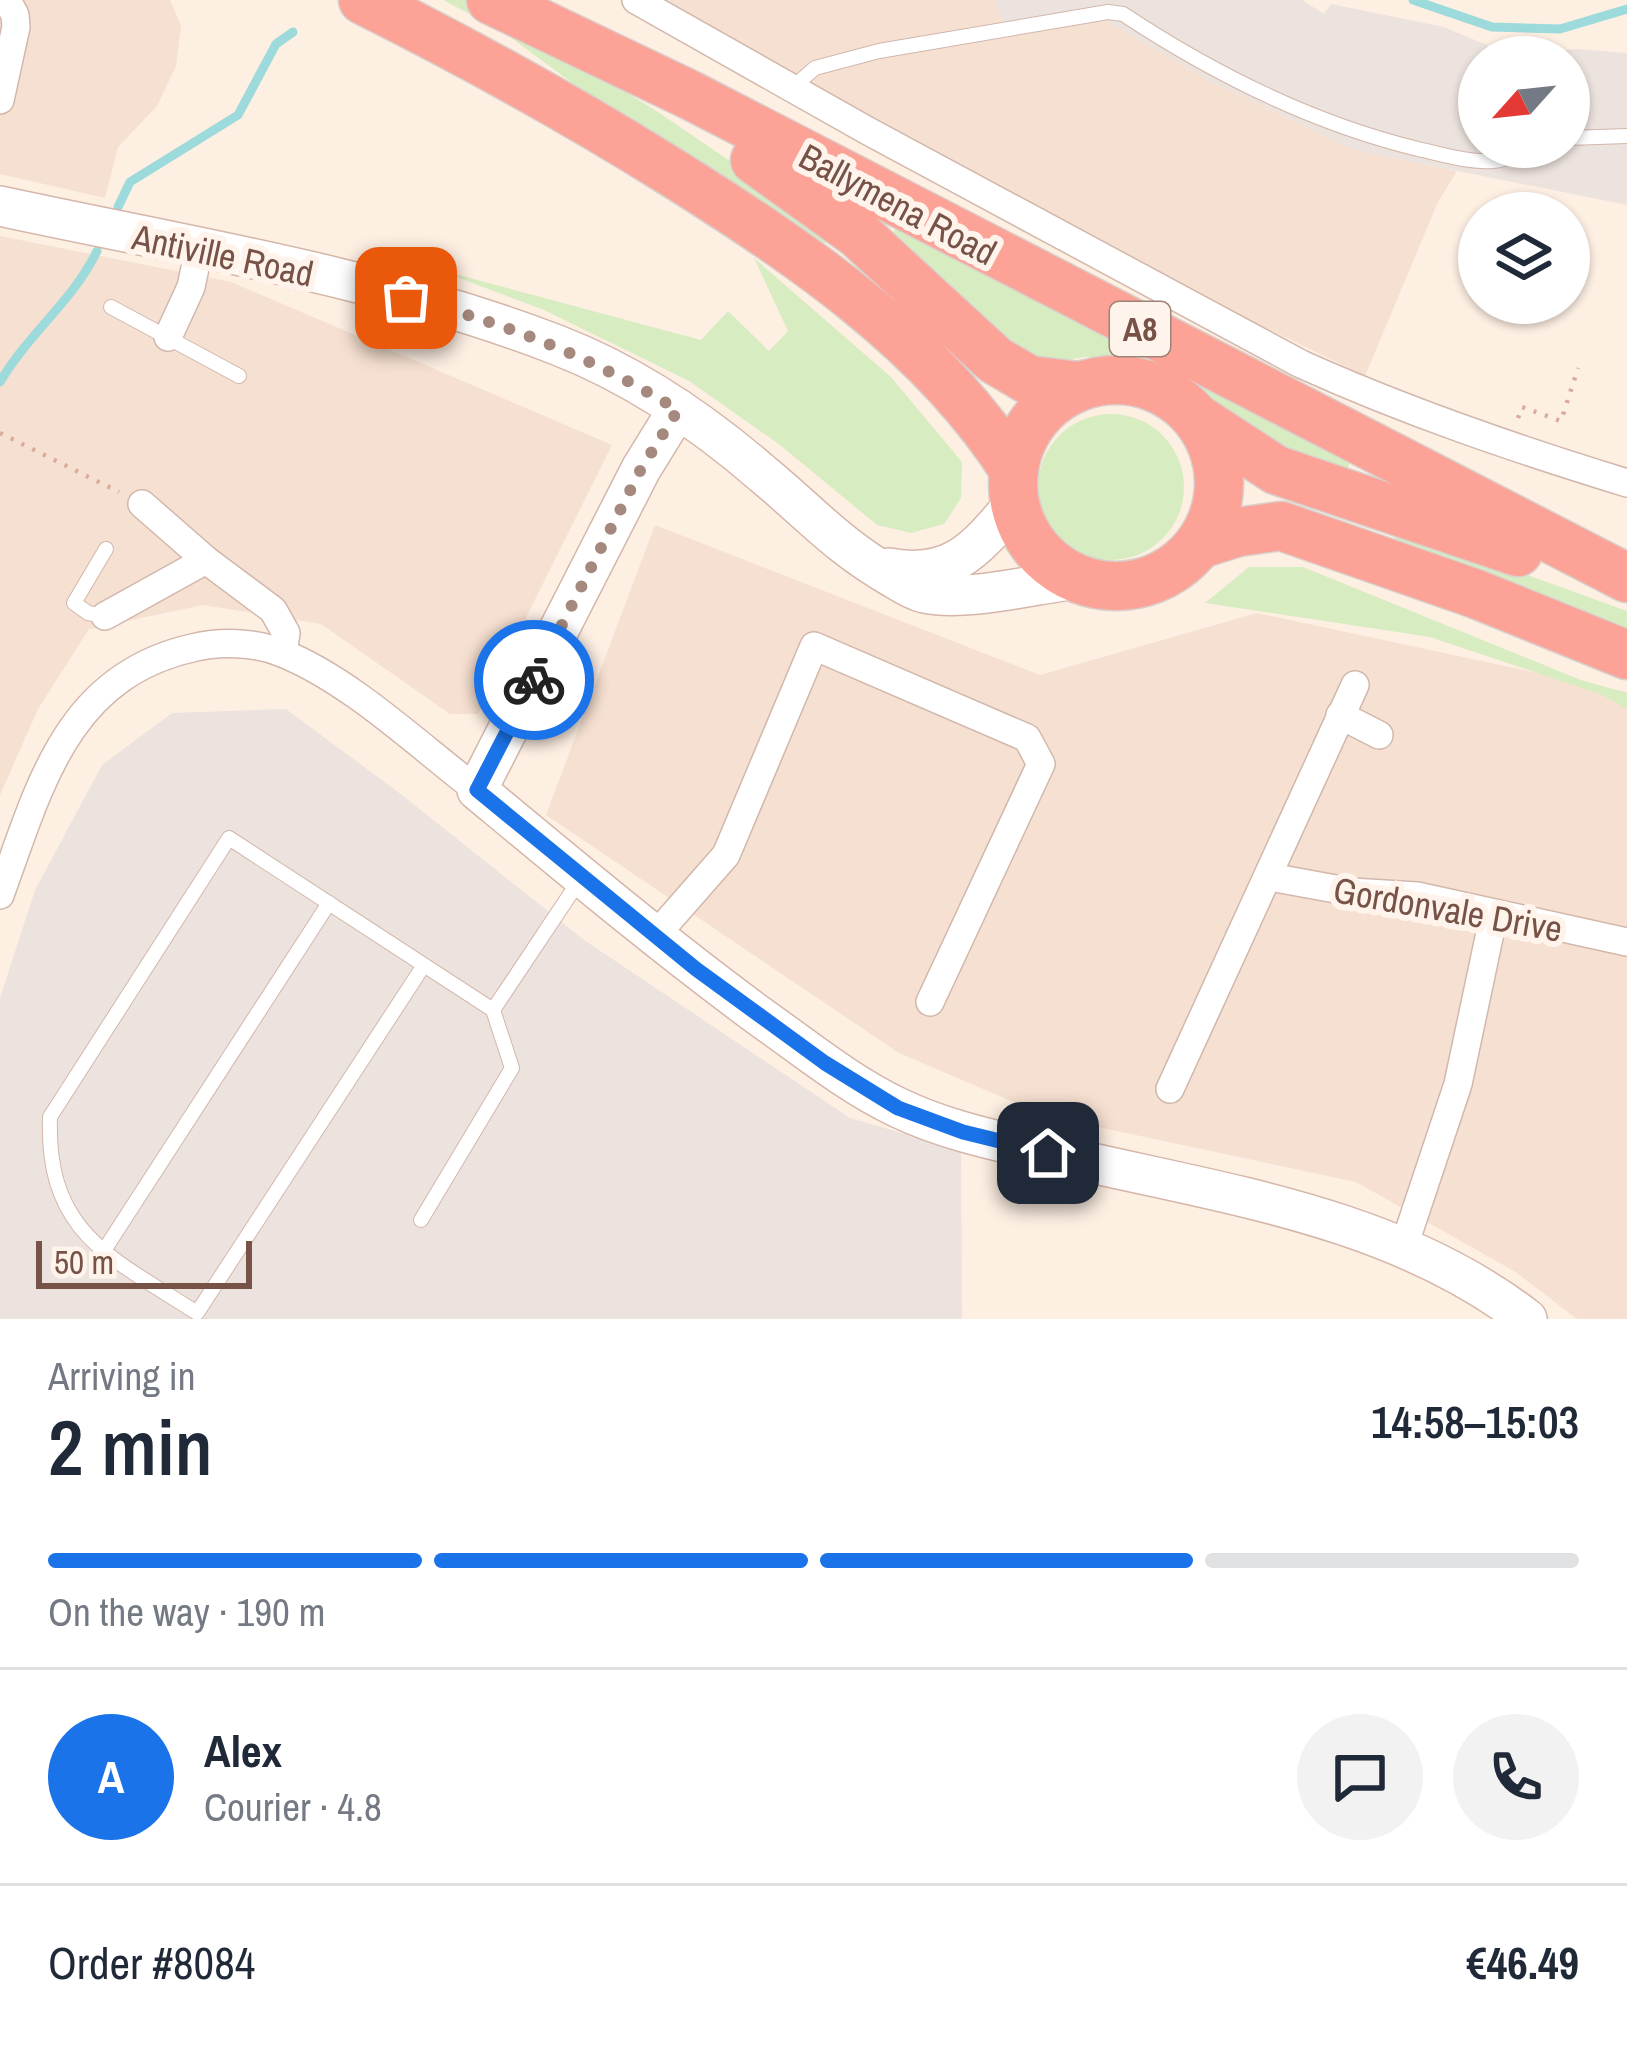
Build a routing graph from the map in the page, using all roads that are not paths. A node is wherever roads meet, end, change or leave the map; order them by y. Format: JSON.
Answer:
{"nodes":[{"id":1,"x":8,"y":0,"type":"edge"},
{"id":2,"x":363,"y":0,"type":"edge"},
{"id":3,"x":636,"y":0,"type":"edge"},
{"id":4,"x":512,"y":11,"type":"edge"},
{"id":5,"x":792,"y":88,"type":"junction"},
{"id":6,"x":0,"y":100,"type":"edge"},
{"id":7,"x":1627,"y":136,"type":"edge"},
{"id":8,"x":1590,"y":137,"type":"edge"},
{"id":9,"x":1458,"y":155,"type":"edge"},
{"id":10,"x":0,"y":206,"type":"edge"},
{"id":11,"x":200,"y":249,"type":"junction"},
{"id":12,"x":111,"y":307,"type":"dead end"},
{"id":13,"x":168,"y":338,"type":"junction"},
{"id":14,"x":1301,"y":364,"type":"junction"},
{"id":15,"x":239,"y":376,"type":"dead end"},
{"id":16,"x":1079,"y":386,"type":"junction"},
{"id":17,"x":678,"y":410,"type":"junction"},
{"id":18,"x":1303,"y":412,"type":"junction"},
{"id":19,"x":1198,"y":419,"type":"junction"},
{"id":20,"x":1627,"y":483,"type":"edge"},
{"id":21,"x":1014,"y":486,"type":"junction"},
{"id":22,"x":142,"y":504,"type":"road end"},
{"id":23,"x":1200,"y":544,"type":"junction"},
{"id":24,"x":106,"y":549,"type":"dead end"},
{"id":25,"x":206,"y":560,"type":"junction"},
{"id":26,"x":871,"y":565,"type":"junction"},
{"id":27,"x":1627,"y":578,"type":"edge"},
{"id":28,"x":1078,"y":579,"type":"junction"},
{"id":29,"x":1627,"y":594,"type":"edge"},
{"id":30,"x":106,"y":616,"type":"joint"},
{"id":31,"x":283,"y":653,"type":"junction"},
{"id":32,"x":1627,"y":655,"type":"edge"},
{"id":33,"x":1355,"y":685,"type":"dead end"},
{"id":34,"x":1340,"y":715,"type":"junction"},
{"id":35,"x":1379,"y":735,"type":"dead end"},
{"id":36,"x":477,"y":790,"type":"junction"},
{"id":37,"x":582,"y":877,"type":"junction"},
{"id":38,"x":1270,"y":877,"type":"junction"},
{"id":39,"x":0,"y":895,"type":"edge"},
{"id":40,"x":329,"y":903,"type":"junction"},
{"id":41,"x":1494,"y":914,"type":"junction"},
{"id":42,"x":655,"y":936,"type":"junction"},
{"id":43,"x":1627,"y":942,"type":"edge"},
{"id":44,"x":424,"y":965,"type":"junction"},
{"id":45,"x":930,"y":1002,"type":"dead end"},
{"id":46,"x":494,"y":1010,"type":"junction"},
{"id":47,"x":1170,"y":1089,"type":"dead end"},
{"id":48,"x":421,"y":1220,"type":"dead end"},
{"id":49,"x":1404,"y":1246,"type":"junction"},
{"id":50,"x":103,"y":1252,"type":"junction"},
{"id":51,"x":1526,"y":1319,"type":"edge"}],
"edges":[{"from":1,"to":6,"type":"street"},
{"from":2,"to":21,"type":"highway"},
{"from":3,"to":5,"type":"street","name":"Ballymena Road"},
{"from":4,"to":16,"type":"highway","number":"A8"},
{"from":4,"to":18,"type":"highway","name":"Ballymena Road","number":"A8"},
{"from":5,"to":9,"type":"lane"},
{"from":5,"to":14,"type":"street","name":"Ballymena Road"},
{"from":7,"to":8,"type":"lane"},
{"from":10,"to":11,"type":"street","name":"Antiville Road"},
{"from":11,"to":13,"type":"street"},
{"from":11,"to":17,"type":"street","name":"Antiville Road"},
{"from":12,"to":13,"type":"lane"},
{"from":13,"to":15,"type":"lane"},
{"from":14,"to":18,"type":"street"},
{"from":14,"to":20,"type":"street","name":"Ballymena Road"},
{"from":16,"to":19,"type":"highway","number":"A8"},
{"from":16,"to":21,"type":"highway","number":"A8"},
{"from":17,"to":26,"type":"street","name":"Antiville Road"},
{"from":17,"to":36,"type":"street"},
{"from":18,"to":27,"type":"highway","name":"Ballymena Road","number":"A8"},
{"from":19,"to":23,"type":"highway"},
{"from":19,"to":29,"type":"highway","number":"A8"},
{"from":21,"to":26,"type":"street"},
{"from":21,"to":28,"type":"highway"},
{"from":22,"to":25,"type":"street"},
{"from":23,"to":28,"type":"highway"},
{"from":23,"to":32,"type":"highway"},
{"from":24,"to":30,"type":"lane"},
{"from":25,"to":30,"type":"street"},
{"from":25,"to":31,"type":"street"},
{"from":26,"to":28,"type":"street","name":"Antiville Road"},
{"from":31,"to":36,"type":"street"},
{"from":31,"to":39,"type":"street"},
{"from":33,"to":34,"type":"street"},
{"from":34,"to":35,"type":"street"},
{"from":34,"to":38,"type":"street"},
{"from":36,"to":37,"type":"street"},
{"from":37,"to":42,"type":"street"},
{"from":37,"to":46,"type":"lane"},
{"from":38,"to":41,"type":"street","name":"Gordonvale Drive"},
{"from":38,"to":47,"type":"street"},
{"from":40,"to":44,"type":"lane"},
{"from":40,"to":50,"type":"lane"},
{"from":40,"to":50,"type":"lane"},
{"from":41,"to":43,"type":"street","name":"Gordonvale Drive"},
{"from":41,"to":49,"type":"street"},
{"from":42,"to":45,"type":"street"},
{"from":42,"to":49,"type":"street"},
{"from":44,"to":46,"type":"lane"},
{"from":44,"to":50,"type":"lane"},
{"from":46,"to":48,"type":"lane"},
{"from":49,"to":51,"type":"street"}]}
